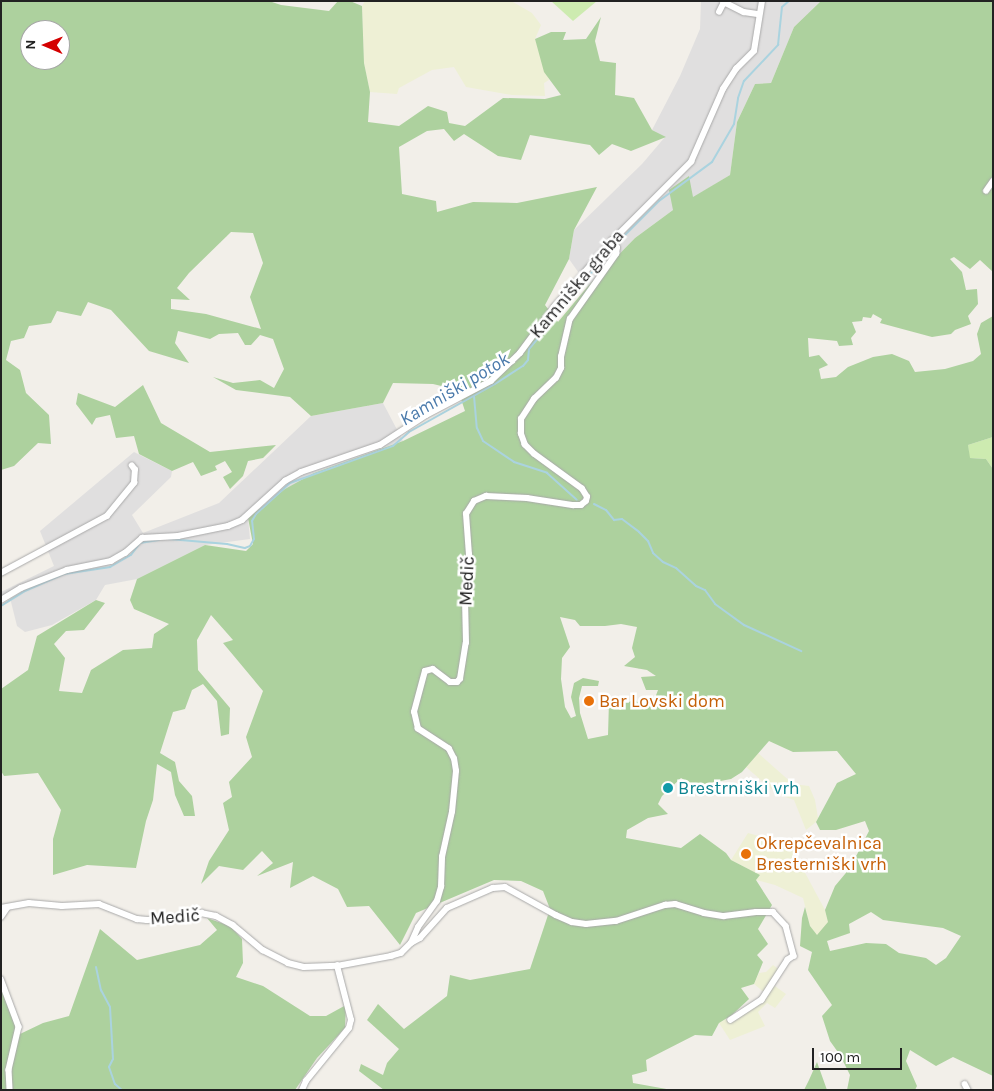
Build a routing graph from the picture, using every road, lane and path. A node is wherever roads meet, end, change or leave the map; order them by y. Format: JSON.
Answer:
{"nodes":[{"id":1,"x":762,"y":1,"type":"edge"},
{"id":2,"x":719,"y":12,"type":"dead end"},
{"id":3,"x":759,"y":14,"type":"junction"},
{"id":4,"x":993,"y":181,"type":"edge"},
{"id":5,"x":986,"y":191,"type":"dead end"},
{"id":6,"x":614,"y":244,"type":"junction"},
{"id":7,"x":132,"y":466,"type":"dead end"},
{"id":8,"x":1,"y":573,"type":"edge"},
{"id":9,"x":1,"y":600,"type":"edge"},
{"id":10,"x":4,"y":908,"type":"edge"},
{"id":11,"x":1,"y":916,"type":"edge"},
{"id":12,"x":412,"y":943,"type":"junction"},
{"id":13,"x":337,"y":966,"type":"junction"},
{"id":14,"x":1,"y":979,"type":"edge"},
{"id":15,"x":731,"y":1020,"type":"dead end"},
{"id":16,"x":10,"y":1090,"type":"edge"},
{"id":17,"x":302,"y":1090,"type":"edge"}],
"edges":[{"from":1,"to":3,"type":"street","name":"Kamniška graba"},
{"from":2,"to":3,"type":"street"},
{"from":3,"to":6,"type":"street","name":"Kamniška graba"},
{"from":4,"to":5,"type":"street"},
{"from":6,"to":9,"type":"street","name":"Kamniška graba"},
{"from":6,"to":12,"type":"street","name":"Medič"},
{"from":7,"to":8,"type":"street"},
{"from":10,"to":11,"type":"street"},
{"from":10,"to":13,"type":"street","name":"Medič"},
{"from":12,"to":13,"type":"street","name":"Medič"},
{"from":12,"to":15,"type":"street"},
{"from":13,"to":17,"type":"street"},
{"from":14,"to":16,"type":"street"}]}
